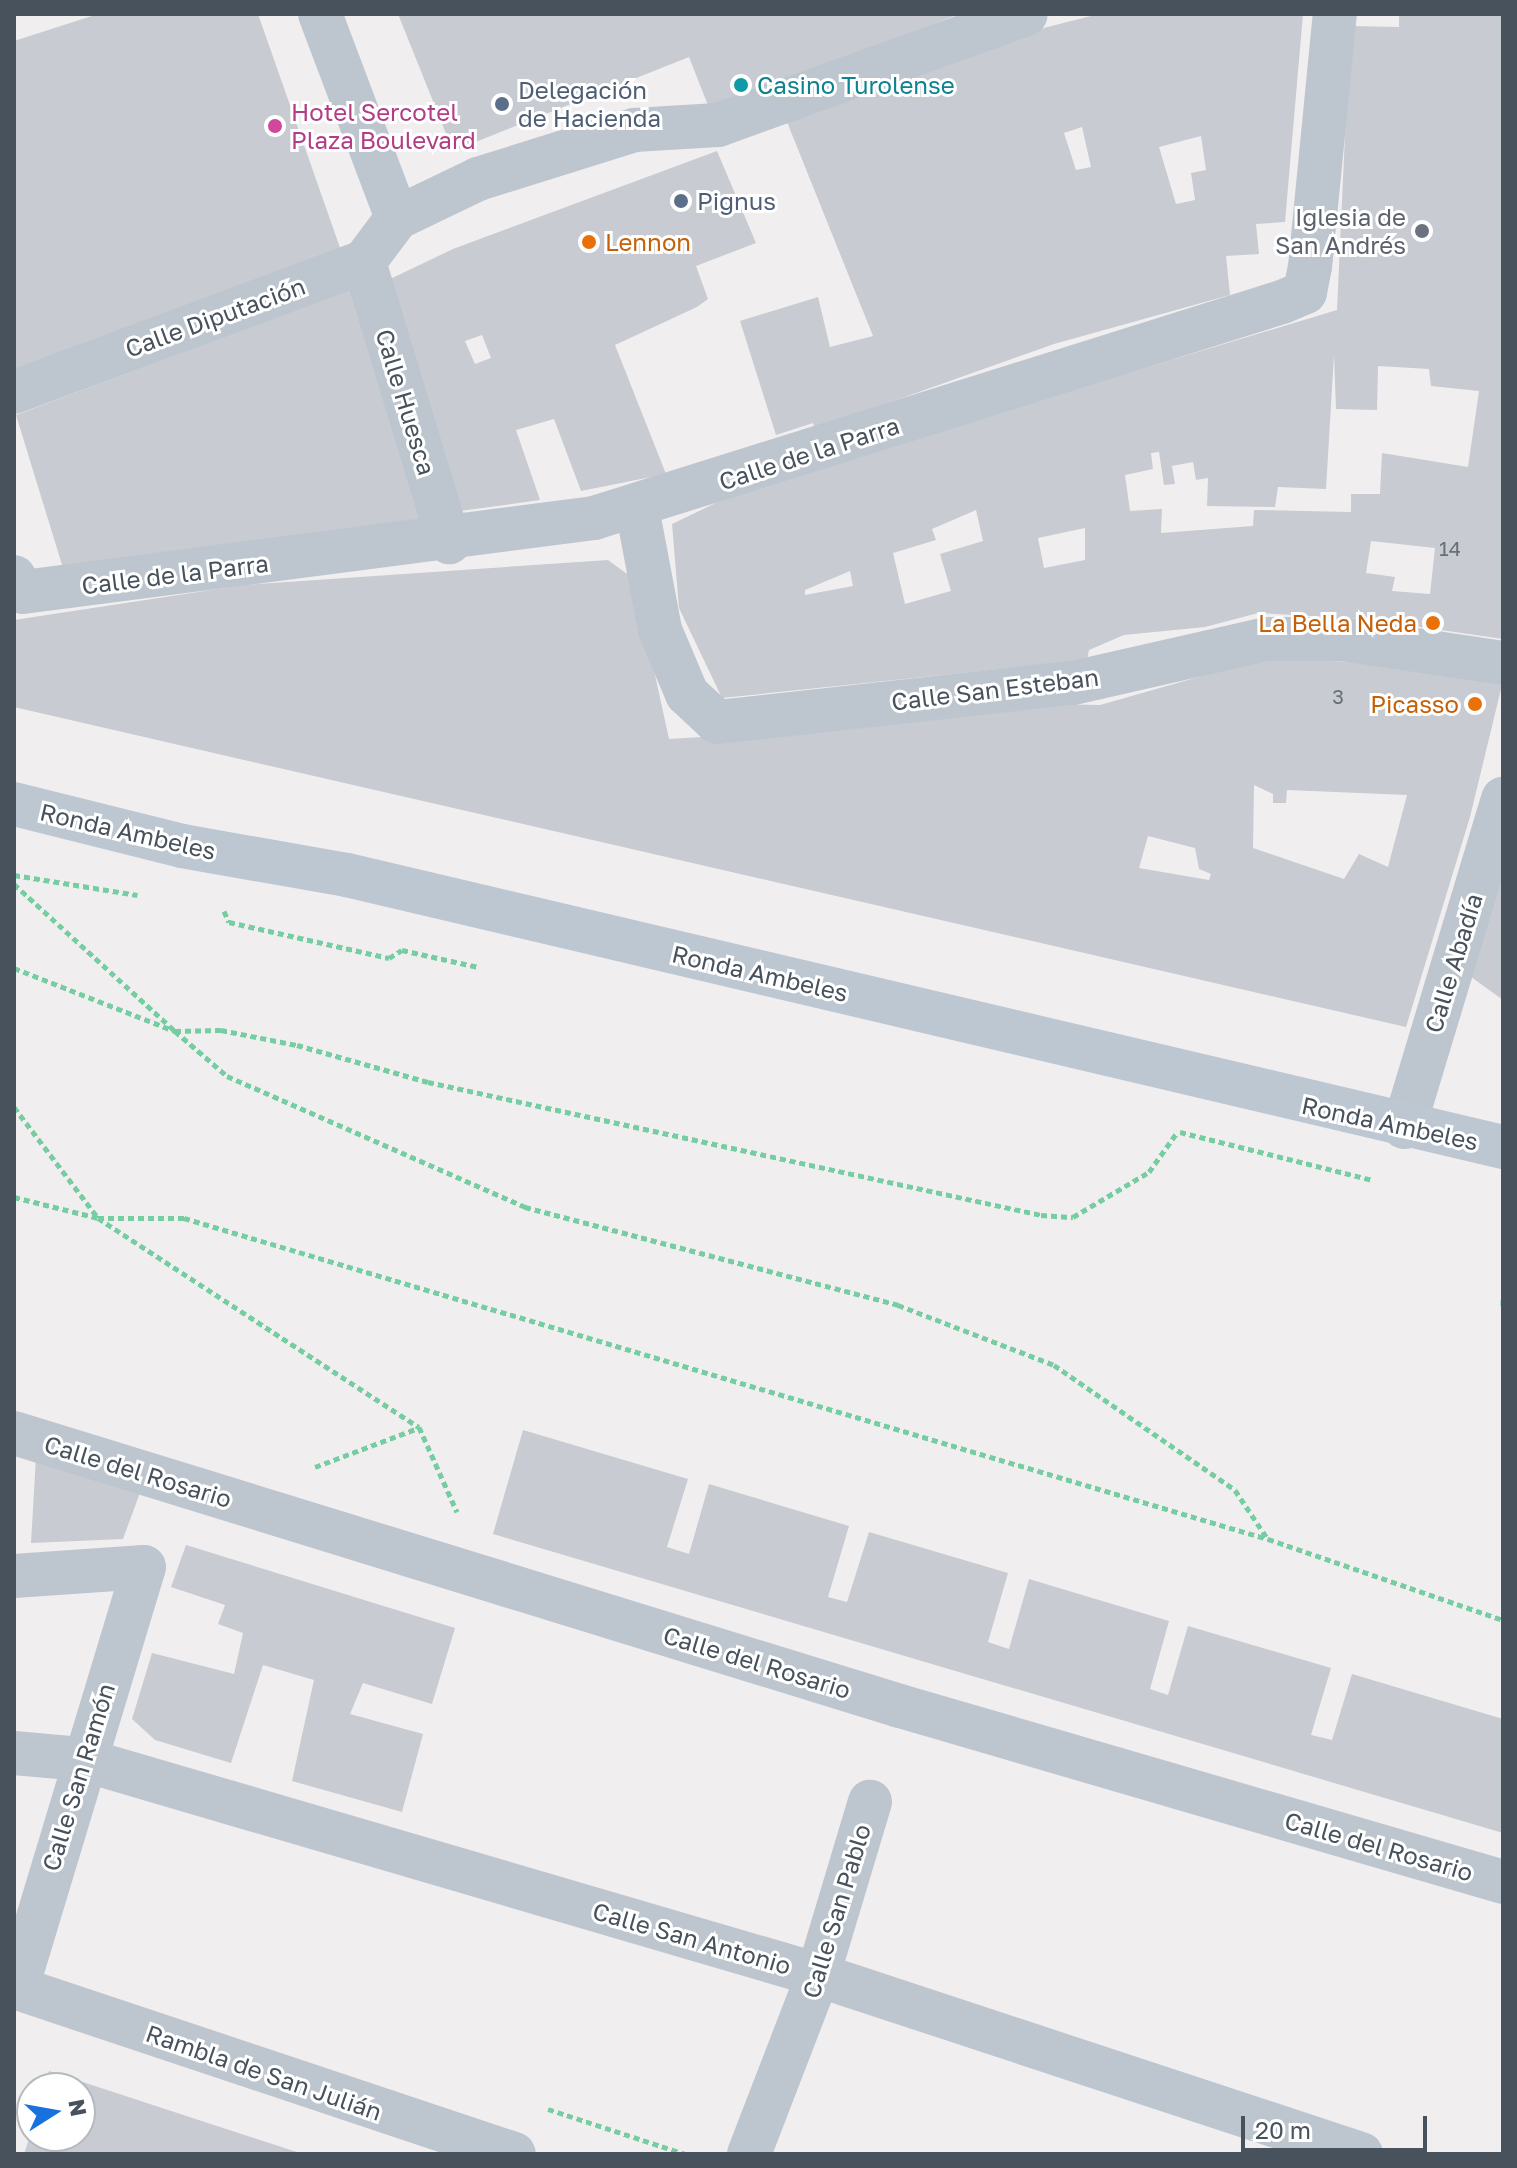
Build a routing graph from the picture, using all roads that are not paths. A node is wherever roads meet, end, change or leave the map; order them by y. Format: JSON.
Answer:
{"nodes":[{"id":1,"x":320,"y":14,"type":"edge"},
{"id":2,"x":1026,"y":14,"type":"edge"},
{"id":3,"x":1335,"y":14,"type":"edge"},
{"id":4,"x":397,"y":218,"type":"junction"},
{"id":5,"x":364,"y":262,"type":"junction"},
{"id":6,"x":14,"y":392,"type":"edge"},
{"id":7,"x":637,"y":508,"type":"junction"},
{"id":8,"x":449,"y":542,"type":"junction"},
{"id":9,"x":18,"y":585,"type":"edge"},
{"id":10,"x":1503,"y":663,"type":"edge"},
{"id":11,"x":1503,"y":799,"type":"edge"},
{"id":12,"x":14,"y":805,"type":"edge"},
{"id":13,"x":1404,"y":1127,"type":"junction"},
{"id":14,"x":1503,"y":1147,"type":"edge"},
{"id":15,"x":14,"y":1433,"type":"edge"},
{"id":16,"x":14,"y":1576,"type":"edge"},
{"id":17,"x":14,"y":1753,"type":"edge"},
{"id":18,"x":81,"y":1759,"type":"junction"},
{"id":19,"x":870,"y":1802,"type":"dead end"},
{"id":20,"x":1503,"y":1882,"type":"edge"},
{"id":21,"x":818,"y":1975,"type":"junction"},
{"id":22,"x":16,"y":1988,"type":"edge"},
{"id":23,"x":514,"y":2154,"type":"edge"},
{"id":24,"x":749,"y":2154,"type":"edge"},
{"id":25,"x":1361,"y":2154,"type":"edge"}],
"edges":[{"from":1,"to":4,"type":"street"},
{"from":2,"to":4,"type":"street"},
{"from":3,"to":7,"type":"street","name":"Calle de la Parra"},
{"from":4,"to":5,"type":"street"},
{"from":5,"to":6,"type":"street","name":"Calle Diputación"},
{"from":5,"to":8,"type":"street","name":"Calle Huesca"},
{"from":7,"to":8,"type":"street","name":"Calle de la Parra"},
{"from":7,"to":10,"type":"street","name":"Calle San Esteban"},
{"from":8,"to":9,"type":"street","name":"Calle de la Parra"},
{"from":11,"to":13,"type":"street","name":"Calle Abadía"},
{"from":12,"to":13,"type":"main road","name":"Ronda Ambeles"},
{"from":13,"to":14,"type":"main road","name":"Ronda Ambeles"},
{"from":15,"to":20,"type":"street","name":"Calle del Rosario"},
{"from":16,"to":18,"type":"street","name":"Calle San Ramón"},
{"from":17,"to":18,"type":"street","name":"Calle San Antonio"},
{"from":18,"to":21,"type":"street","name":"Calle San Antonio"},
{"from":18,"to":22,"type":"street","name":"Calle San Ramón"},
{"from":19,"to":21,"type":"street","name":"Calle San Pablo"},
{"from":21,"to":24,"type":"street","name":"Calle San Pablo"},
{"from":21,"to":25,"type":"street","name":"Calle San Antonio"},
{"from":22,"to":23,"type":"street","name":"Rambla de San Julián"}]}
